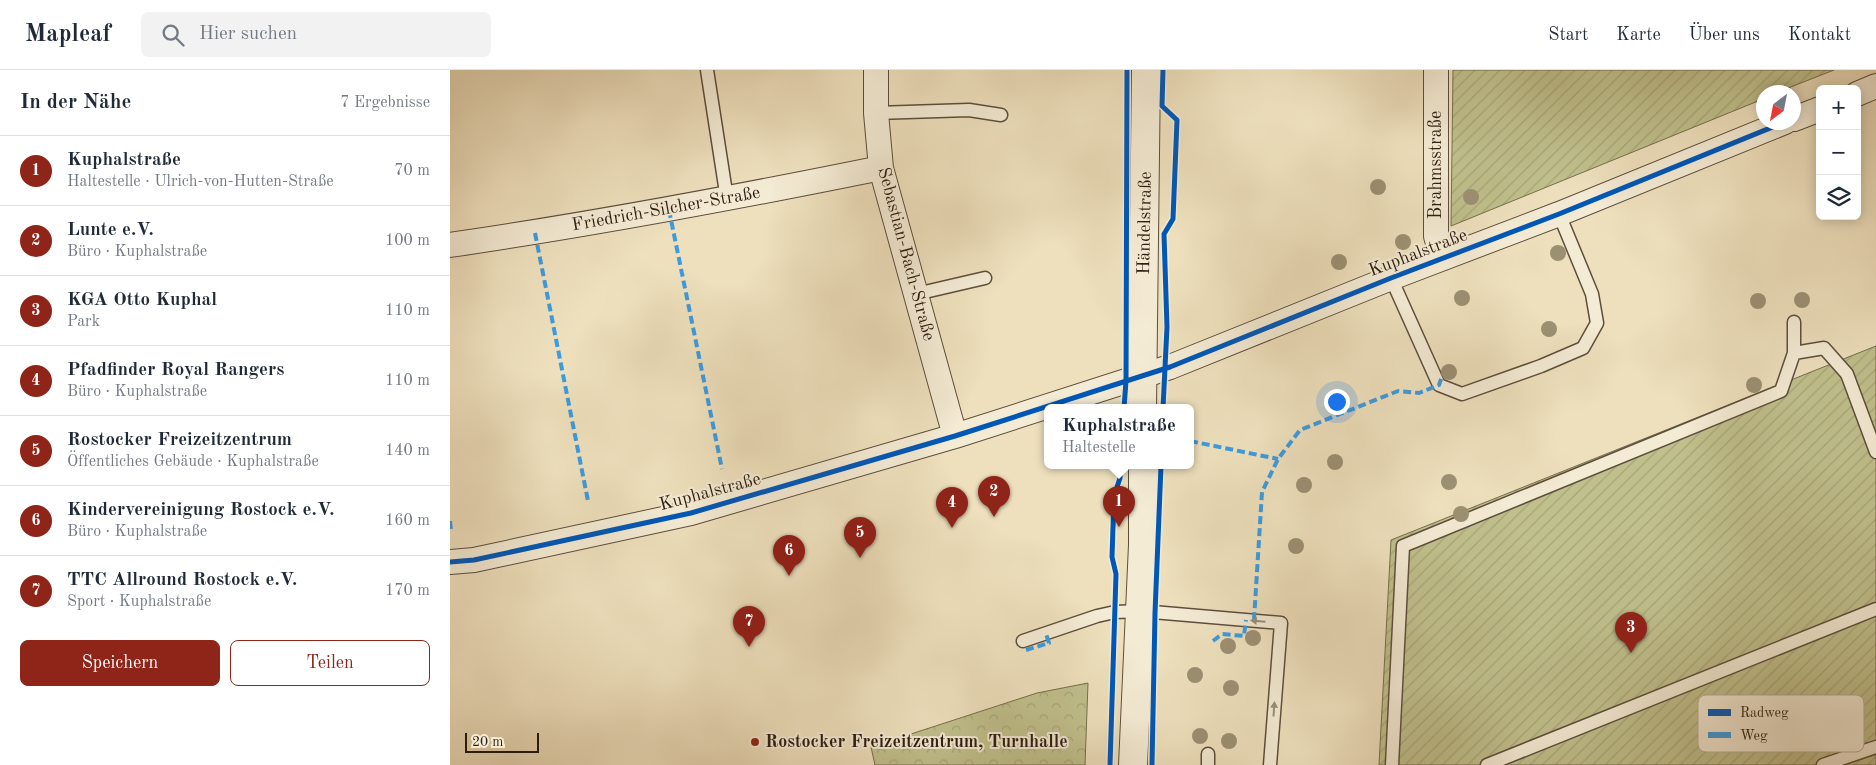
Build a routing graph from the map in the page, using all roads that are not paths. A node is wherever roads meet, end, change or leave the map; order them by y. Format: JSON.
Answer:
{"nodes":[{"id":1,"x":707,"y":70,"type":"edge"},
{"id":2,"x":876,"y":70,"type":"edge"},
{"id":3,"x":1146,"y":70,"type":"edge"},
{"id":4,"x":1436,"y":70,"type":"edge"},
{"id":5,"x":1876,"y":86,"type":"edge"},
{"id":6,"x":1861,"y":92,"type":"edge"},
{"id":7,"x":1816,"y":111,"type":"edge"},
{"id":8,"x":876,"y":113,"type":"junction"},
{"id":9,"x":1000,"y":115,"type":"dead end"},
{"id":10,"x":1801,"y":116,"type":"edge"},
{"id":11,"x":1765,"y":130,"type":"edge"},
{"id":12,"x":881,"y":168,"type":"junction"},
{"id":13,"x":727,"y":199,"type":"junction"},
{"id":14,"x":1559,"y":214,"type":"junction"},
{"id":15,"x":450,"y":245,"type":"edge"},
{"id":16,"x":1442,"y":258,"type":"junction"},
{"id":17,"x":985,"y":278,"type":"dead end"},
{"id":18,"x":1391,"y":278,"type":"junction"},
{"id":19,"x":916,"y":294,"type":"junction"},
{"id":20,"x":1794,"y":322,"type":"dead end"},
{"id":21,"x":1794,"y":353,"type":"junction"},
{"id":22,"x":1142,"y":375,"type":"junction"},
{"id":23,"x":1053,"y":404,"type":"edge"},
{"id":24,"x":1142,"y":404,"type":"edge"},
{"id":25,"x":1044,"y":407,"type":"edge"},
{"id":26,"x":954,"y":436,"type":"junction"},
{"id":27,"x":1876,"y":452,"type":"edge"},
{"id":28,"x":1142,"y":469,"type":"edge"},
{"id":29,"x":450,"y":562,"type":"edge"},
{"id":30,"x":1876,"y":609,"type":"edge"},
{"id":31,"x":1141,"y":611,"type":"junction"},
{"id":32,"x":1023,"y":642,"type":"dead end"},
{"id":33,"x":1876,"y":747,"type":"edge"},
{"id":34,"x":1864,"y":751,"type":"edge"},
{"id":35,"x":1862,"y":752,"type":"edge"},
{"id":36,"x":1133,"y":765,"type":"edge"},
{"id":37,"x":1270,"y":765,"type":"edge"},
{"id":38,"x":1392,"y":765,"type":"edge"},
{"id":39,"x":1487,"y":765,"type":"edge"},
{"id":40,"x":1824,"y":765,"type":"edge"}],
"edges":[{"from":1,"to":13,"type":"lane"},
{"from":2,"to":8,"type":"street","name":"Sebastian-Bach-Straße"},
{"from":3,"to":22,"type":"street","name":"Händelstraße"},
{"from":4,"to":16,"type":"street","name":"Brahmsstraße"},
{"from":5,"to":6,"type":"street"},
{"from":7,"to":10,"type":"street"},
{"from":8,"to":9,"type":"lane"},
{"from":8,"to":12,"type":"street","name":"Sebastian-Bach-Straße"},
{"from":11,"to":14,"type":"street","name":"Kuphalstraße"},
{"from":12,"to":13,"type":"street","name":"Friedrich-Silcher-Straße"},
{"from":12,"to":19,"type":"street","name":"Sebastian-Bach-Straße"},
{"from":13,"to":15,"type":"street","name":"Friedrich-Silcher-Straße"},
{"from":14,"to":16,"type":"street","name":"Kuphalstraße"},
{"from":14,"to":18,"type":"lane"},
{"from":16,"to":18,"type":"street","name":"Kuphalstraße"},
{"from":17,"to":19,"type":"lane"},
{"from":18,"to":22,"type":"street","name":"Kuphalstraße"},
{"from":19,"to":26,"type":"street","name":"Sebastian-Bach-Straße"},
{"from":20,"to":21,"type":"lane"},
{"from":21,"to":27,"type":"lane"},
{"from":21,"to":38,"type":"lane"},
{"from":22,"to":23,"type":"street","name":"Kuphalstraße"},
{"from":22,"to":24,"type":"street","name":"Händelstraße"},
{"from":25,"to":26,"type":"street","name":"Kuphalstraße"},
{"from":26,"to":29,"type":"street","name":"Kuphalstraße"},
{"from":28,"to":31,"type":"street"},
{"from":30,"to":39,"type":"lane"},
{"from":31,"to":32,"type":"lane"},
{"from":31,"to":36,"type":"street"},
{"from":37,"to":31,"type":"lane","one_way":true},
{"from":33,"to":34,"type":"lane"},
{"from":35,"to":40,"type":"lane"}]}
